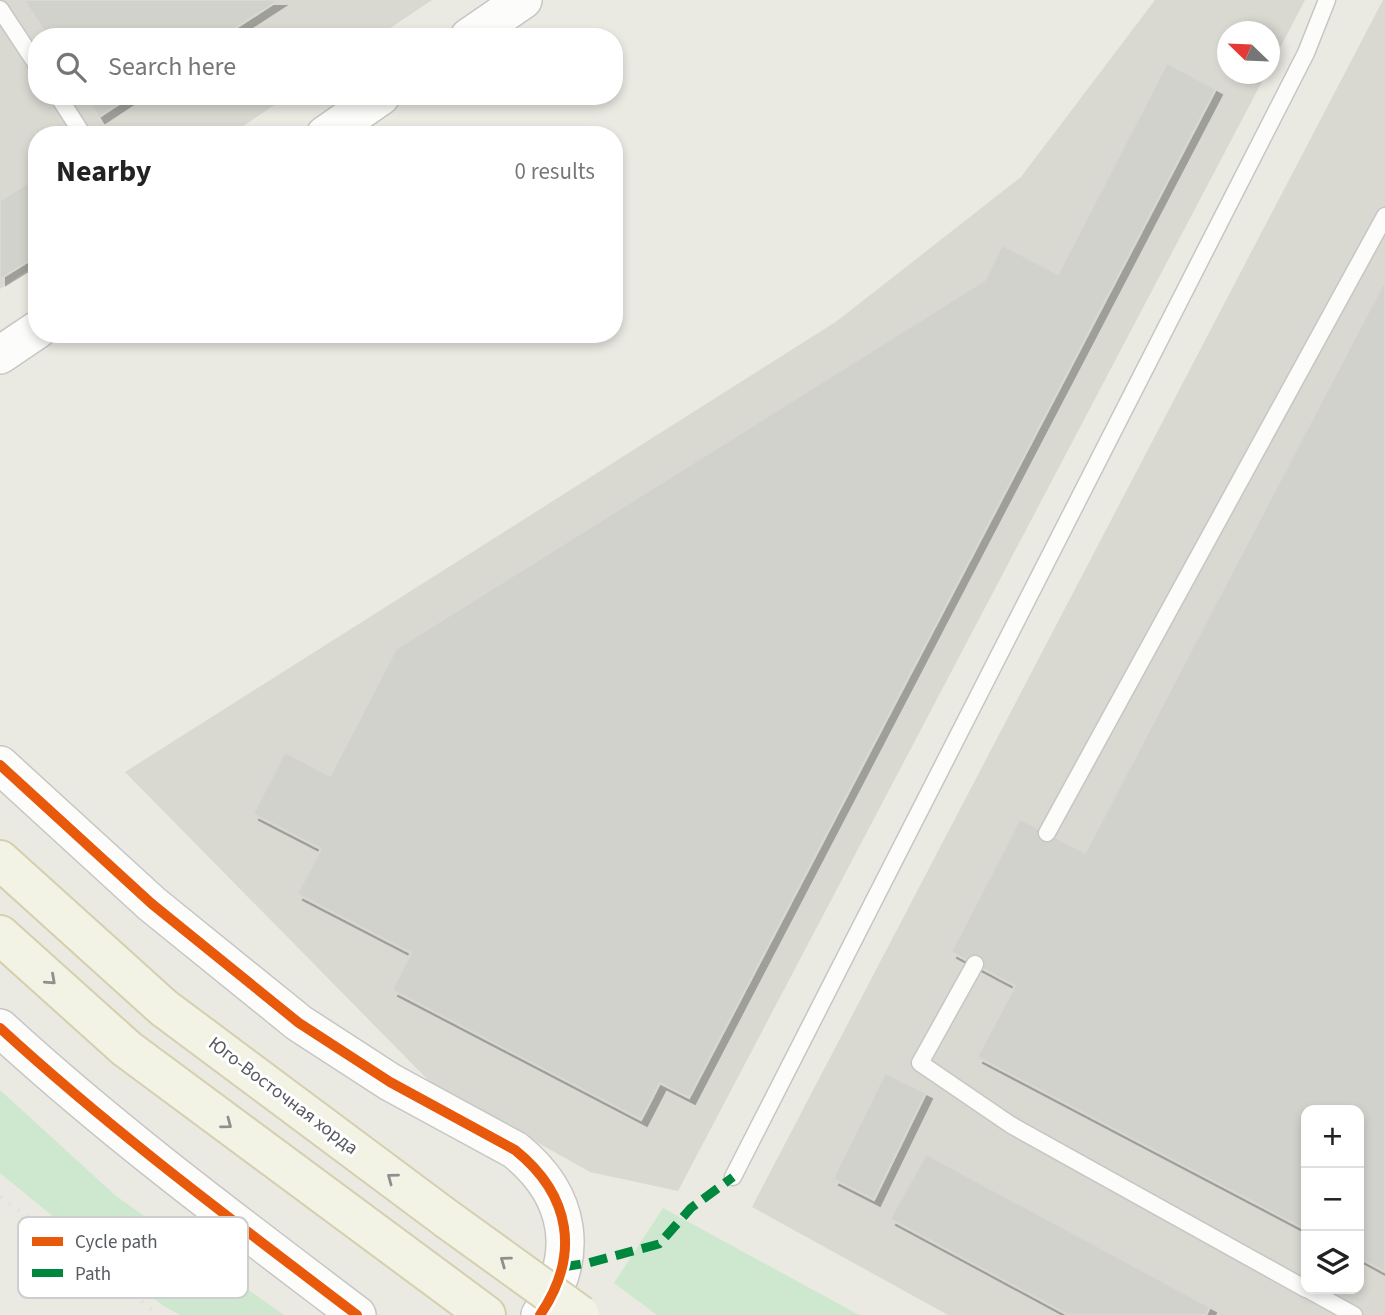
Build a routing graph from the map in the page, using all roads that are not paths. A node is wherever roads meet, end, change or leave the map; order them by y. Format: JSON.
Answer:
{"nodes":[{"id":1,"x":523,"y":0,"type":"edge"},
{"id":2,"x":1327,"y":0,"type":"edge"},
{"id":3,"x":0,"y":9,"type":"edge"},
{"id":4,"x":482,"y":28,"type":"edge"},
{"id":5,"x":28,"y":51,"type":"edge"},
{"id":6,"x":64,"y":105,"type":"edge"},
{"id":7,"x":368,"y":105,"type":"edge"},
{"id":8,"x":77,"y":126,"type":"edge"},
{"id":9,"x":338,"y":126,"type":"edge"},
{"id":10,"x":1385,"y":216,"type":"edge"},
{"id":11,"x":0,"y":765,"type":"edge"},
{"id":12,"x":1047,"y":833,"type":"dead end"},
{"id":13,"x":0,"y":837,"type":"edge"},
{"id":14,"x":0,"y":860,"type":"edge"},
{"id":15,"x":0,"y":934,"type":"edge"},
{"id":16,"x":975,"y":964,"type":"dead end"},
{"id":17,"x":164,"y":1008,"type":"junction"},
{"id":18,"x":0,"y":1028,"type":"edge"},
{"id":19,"x":733,"y":1177,"type":"dead end"},
{"id":20,"x":228,"y":1217,"type":"edge"},
{"id":21,"x":248,"y":1232,"type":"edge"},
{"id":22,"x":1301,"y":1286,"type":"edge"},
{"id":23,"x":1315,"y":1294,"type":"edge"},
{"id":24,"x":357,"y":1315,"type":"edge"},
{"id":25,"x":486,"y":1315,"type":"edge"},
{"id":26,"x":540,"y":1315,"type":"edge"},
{"id":27,"x":580,"y":1315,"type":"edge"},
{"id":28,"x":1354,"y":1315,"type":"edge"}],
"edges":[{"from":1,"to":4,"type":"street"},
{"from":2,"to":19,"type":"lane"},
{"from":3,"to":5,"type":"lane"},
{"from":6,"to":8,"type":"lane"},
{"from":7,"to":9,"type":"street"},
{"from":10,"to":12,"type":"lane"},
{"from":11,"to":26,"type":"street"},
{"from":13,"to":17,"type":"street"},
{"from":14,"to":17,"type":"main road","name":"Юго-Восточная хорда"},
{"from":15,"to":25,"type":"main road","one_way":true},
{"from":16,"to":22,"type":"lane"},
{"from":27,"to":17,"type":"main road","name":"Юго-Восточная хорда","one_way":true,"bridge":true},
{"from":18,"to":20,"type":"street"},
{"from":21,"to":24,"type":"street"},
{"from":23,"to":28,"type":"lane"}]}
